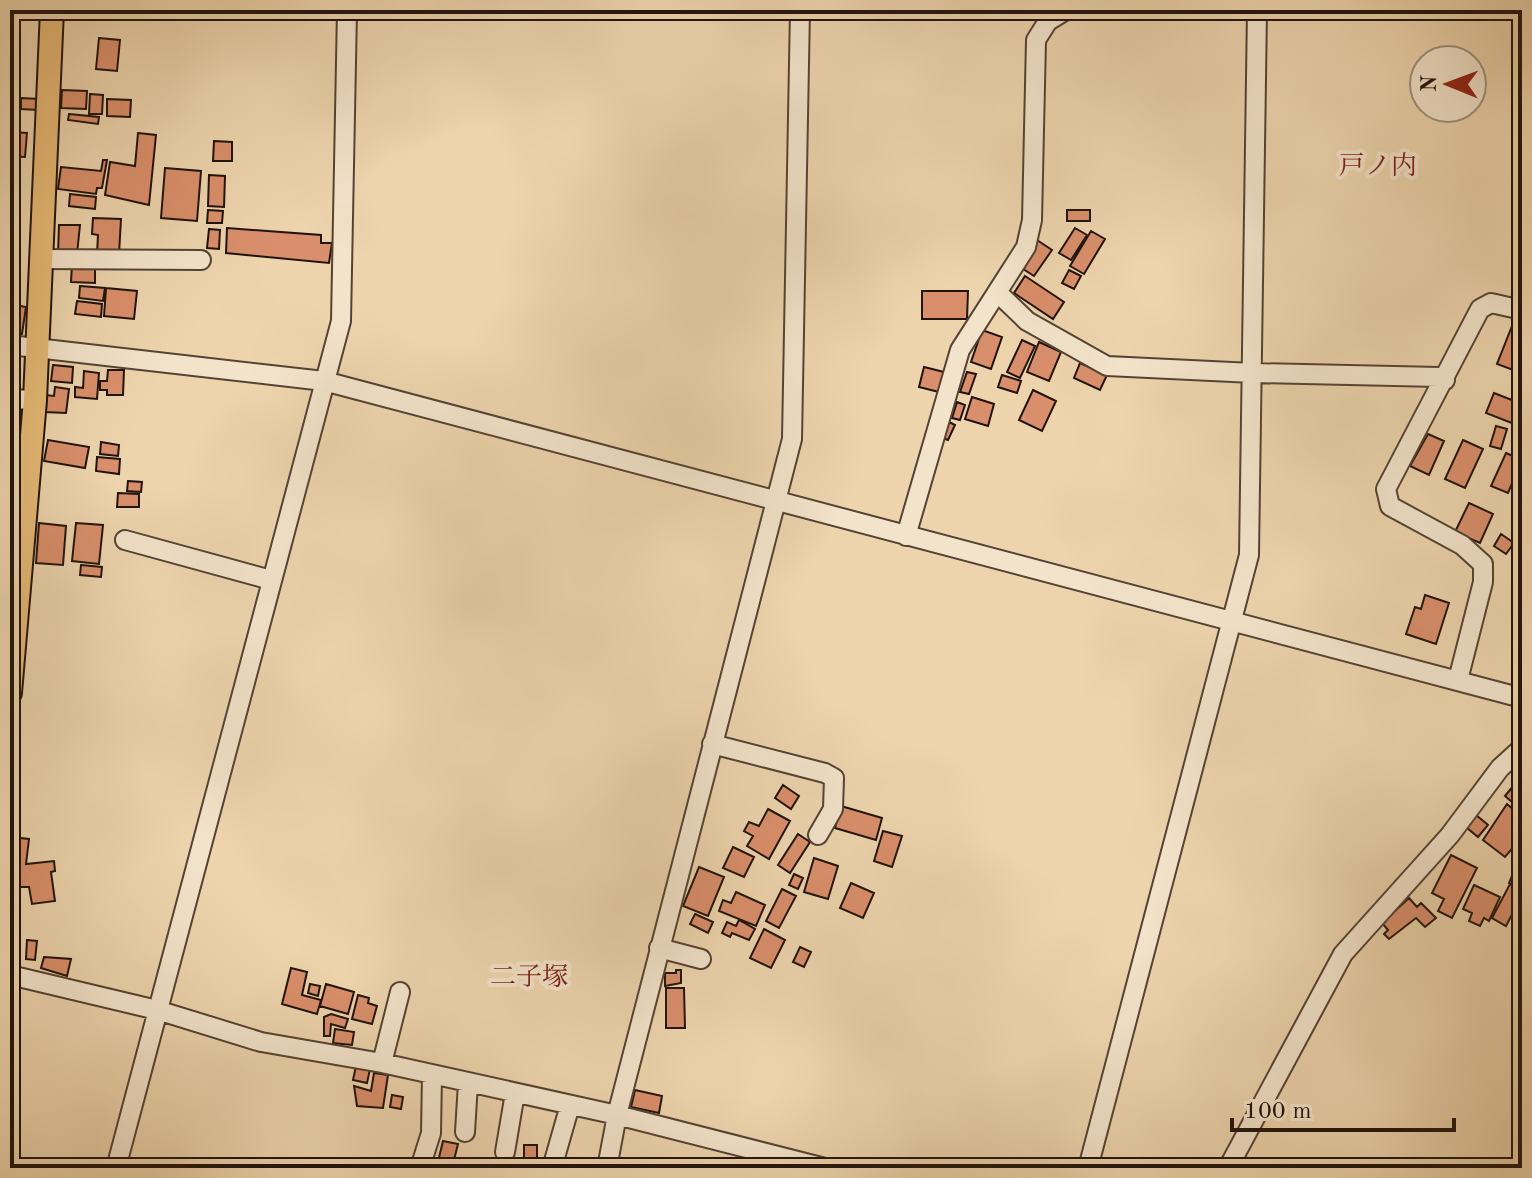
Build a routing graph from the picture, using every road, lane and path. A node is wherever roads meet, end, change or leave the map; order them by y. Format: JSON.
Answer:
{"nodes":[{"id":1,"x":52,"y":10,"type":"edge"},
{"id":2,"x":347,"y":10,"type":"edge"},
{"id":3,"x":800,"y":10,"type":"edge"},
{"id":4,"x":1066,"y":10,"type":"edge"},
{"id":5,"x":1257,"y":10,"type":"edge"},
{"id":6,"x":40,"y":259,"type":"junction"},
{"id":7,"x":201,"y":260,"type":"dead end"},
{"id":8,"x":997,"y":292,"type":"junction"},
{"id":9,"x":1522,"y":310,"type":"edge"},
{"id":10,"x":10,"y":345,"type":"edge"},
{"id":11,"x":35,"y":347,"type":"junction"},
{"id":12,"x":1253,"y":373,"type":"junction"},
{"id":13,"x":1445,"y":380,"type":"junction"},
{"id":14,"x":324,"y":381,"type":"junction"},
{"id":15,"x":10,"y":399,"type":"edge"},
{"id":16,"x":35,"y":400,"type":"junction"},
{"id":17,"x":776,"y":502,"type":"junction"},
{"id":18,"x":906,"y":536,"type":"junction"},
{"id":19,"x":125,"y":540,"type":"dead end"},
{"id":20,"x":16,"y":572,"type":"edge"},
{"id":21,"x":271,"y":580,"type":"junction"},
{"id":22,"x":1231,"y":621,"type":"junction"},
{"id":23,"x":1458,"y":680,"type":"junction"},
{"id":24,"x":10,"y":693,"type":"edge"},
{"id":25,"x":1522,"y":698,"type":"edge"},
{"id":26,"x":712,"y":744,"type":"junction"},
{"id":27,"x":1522,"y":748,"type":"edge"},
{"id":28,"x":818,"y":835,"type":"dead end"},
{"id":29,"x":659,"y":948,"type":"junction"},
{"id":30,"x":701,"y":959,"type":"dead end"},
{"id":31,"x":10,"y":975,"type":"edge"},
{"id":32,"x":400,"y":992,"type":"dead end"},
{"id":33,"x":157,"y":1010,"type":"junction"},
{"id":34,"x":382,"y":1063,"type":"junction"},
{"id":35,"x":432,"y":1074,"type":"junction"},
{"id":36,"x":468,"y":1083,"type":"junction"},
{"id":37,"x":515,"y":1093,"type":"junction"},
{"id":38,"x":570,"y":1105,"type":"junction"},
{"id":39,"x":617,"y":1115,"type":"junction"},
{"id":40,"x":465,"y":1132,"type":"dead end"},
{"id":41,"x":505,"y":1152,"type":"dead end"},
{"id":42,"x":116,"y":1168,"type":"edge"},
{"id":43,"x":420,"y":1168,"type":"edge"},
{"id":44,"x":552,"y":1168,"type":"edge"},
{"id":45,"x":607,"y":1168,"type":"edge"},
{"id":46,"x":825,"y":1168,"type":"edge"},
{"id":47,"x":1088,"y":1168,"type":"edge"},
{"id":48,"x":1228,"y":1168,"type":"edge"}],
"edges":[{"from":1,"to":6,"type":"main road"},
{"from":2,"to":14,"type":"street"},
{"from":3,"to":17,"type":"street"},
{"from":4,"to":8,"type":"street"},
{"from":5,"to":12,"type":"street"},
{"from":6,"to":7,"type":"street"},
{"from":6,"to":11,"type":"main road"},
{"from":8,"to":12,"type":"street"},
{"from":8,"to":18,"type":"street"},
{"from":9,"to":13,"type":"street"},
{"from":10,"to":11,"type":"street"},
{"from":11,"to":14,"type":"street"},
{"from":11,"to":16,"type":"main road"},
{"from":12,"to":13,"type":"street"},
{"from":12,"to":22,"type":"street"},
{"from":13,"to":23,"type":"street"},
{"from":14,"to":17,"type":"street"},
{"from":14,"to":21,"type":"street"},
{"from":15,"to":16,"type":"street"},
{"from":16,"to":20,"type":"main road"},
{"from":17,"to":18,"type":"street"},
{"from":17,"to":26,"type":"street"},
{"from":18,"to":22,"type":"street"},
{"from":19,"to":21,"type":"street"},
{"from":20,"to":24,"type":"main road"},
{"from":21,"to":33,"type":"street"},
{"from":22,"to":23,"type":"street"},
{"from":22,"to":47,"type":"street"},
{"from":23,"to":25,"type":"street"},
{"from":26,"to":28,"type":"street"},
{"from":26,"to":29,"type":"street"},
{"from":27,"to":48,"type":"street"},
{"from":29,"to":30,"type":"street"},
{"from":29,"to":39,"type":"street"},
{"from":31,"to":33,"type":"street"},
{"from":32,"to":34,"type":"street"},
{"from":33,"to":34,"type":"street"},
{"from":33,"to":42,"type":"street"},
{"from":34,"to":35,"type":"street"},
{"from":35,"to":36,"type":"street"},
{"from":35,"to":43,"type":"street"},
{"from":36,"to":37,"type":"street"},
{"from":36,"to":40,"type":"street"},
{"from":37,"to":38,"type":"street"},
{"from":37,"to":41,"type":"street"},
{"from":38,"to":39,"type":"street"},
{"from":38,"to":44,"type":"street"},
{"from":39,"to":45,"type":"street"},
{"from":39,"to":46,"type":"street"}]}
